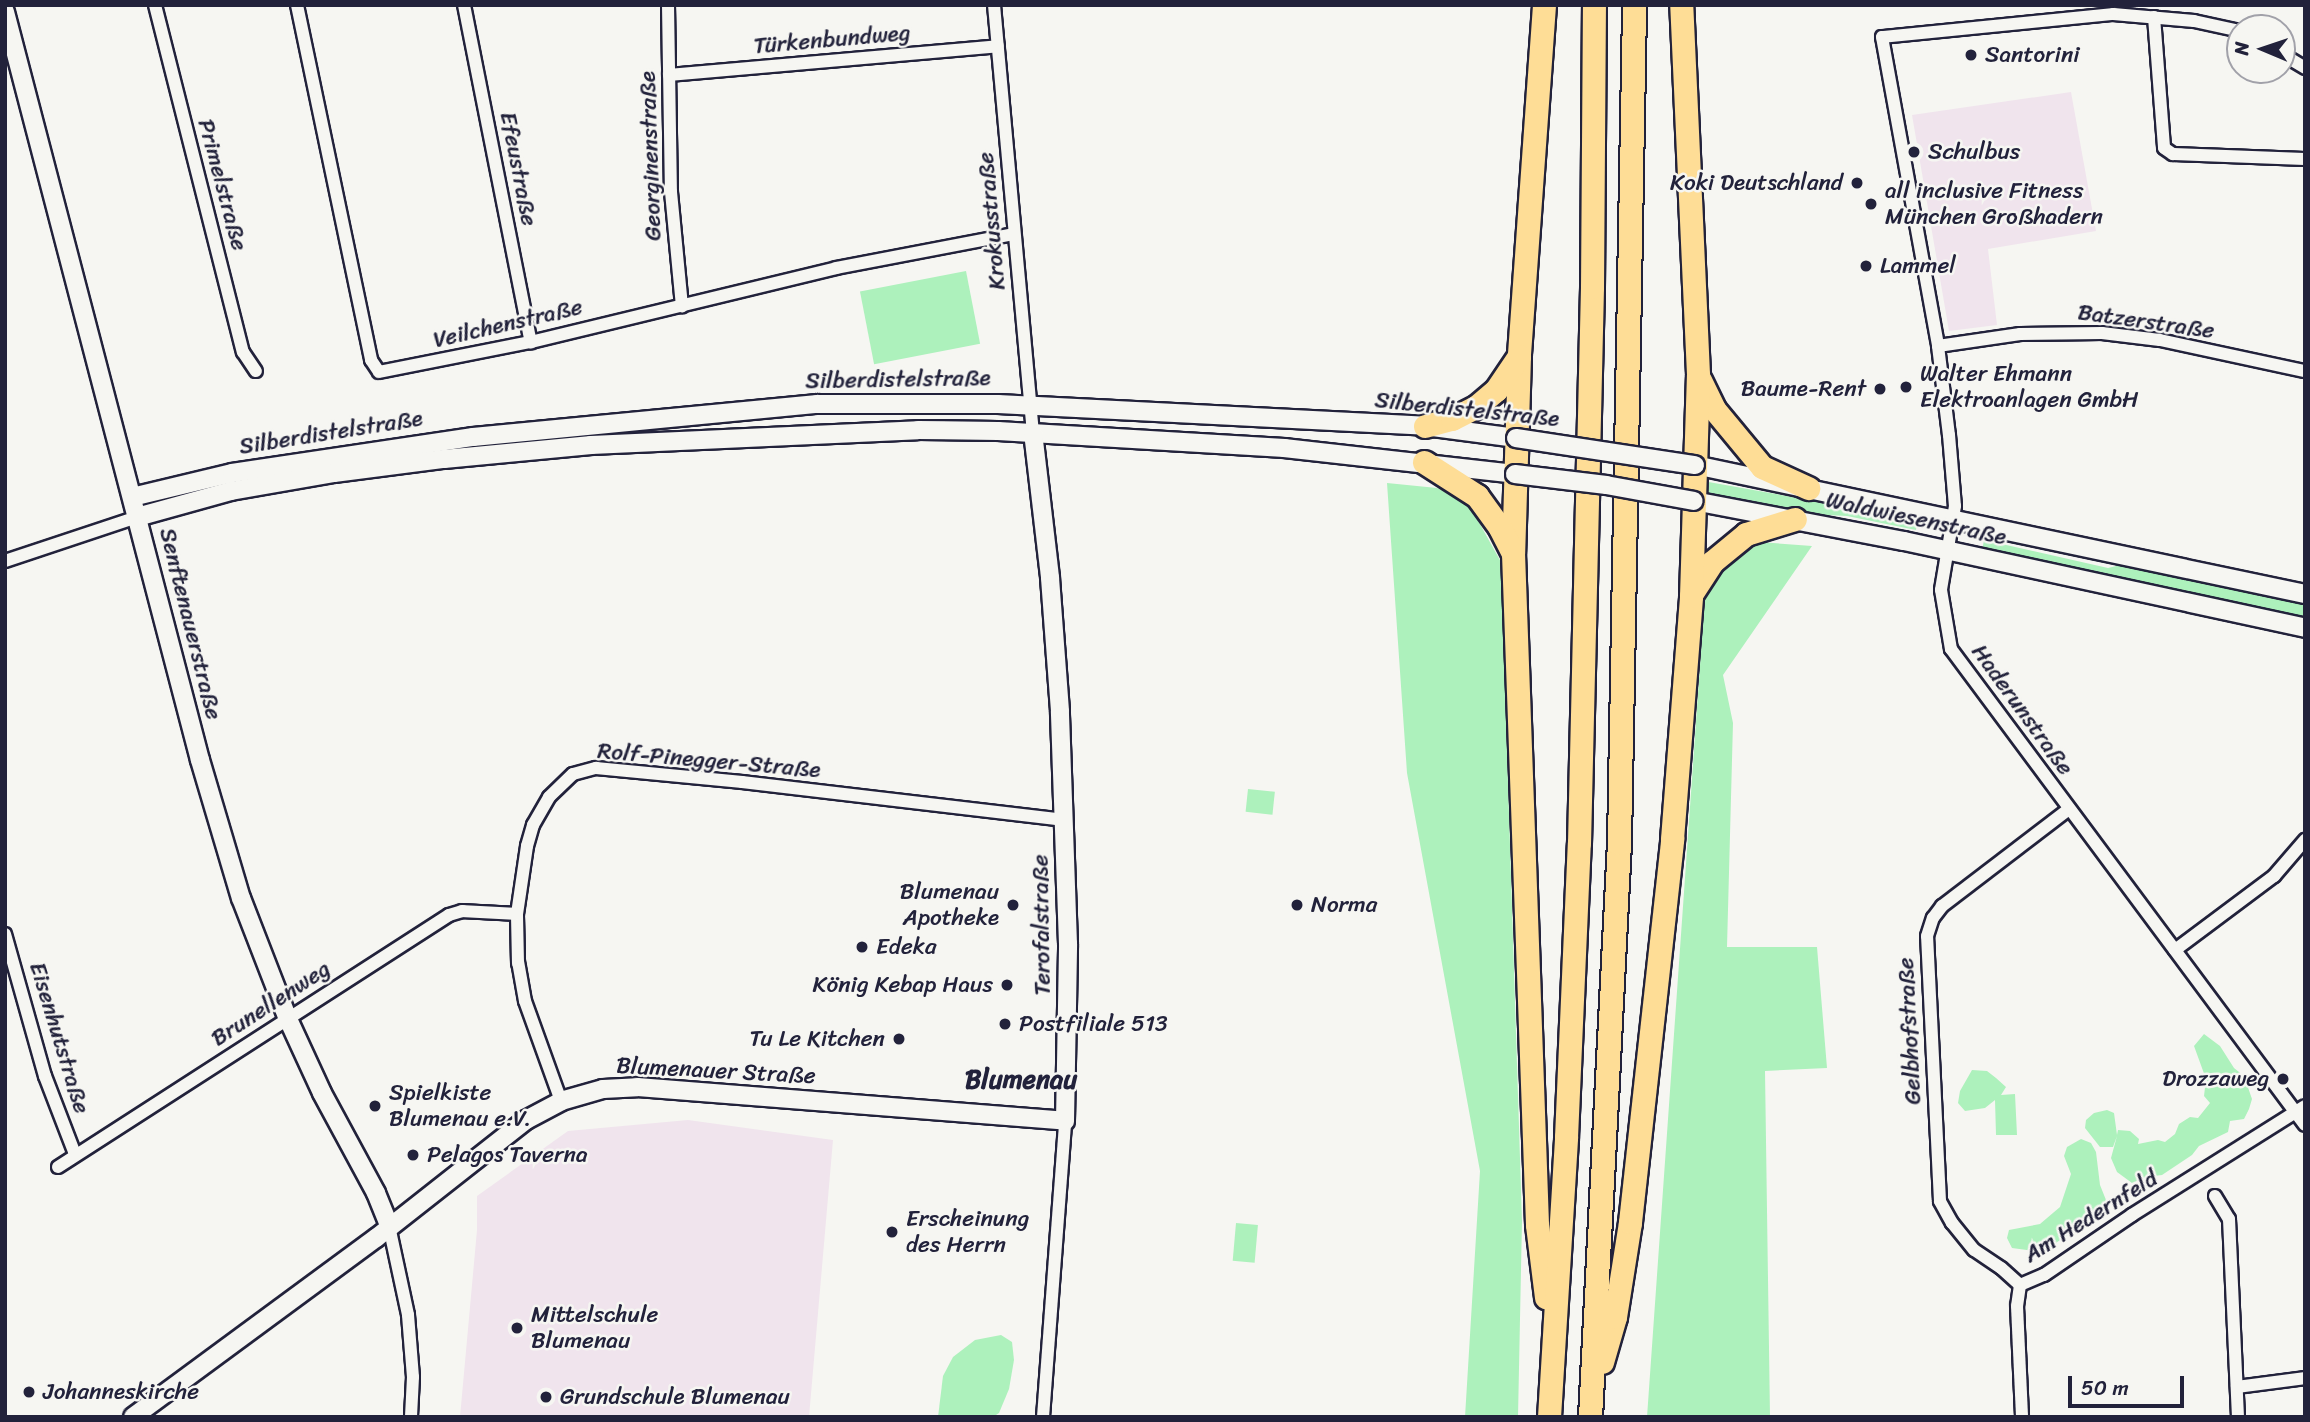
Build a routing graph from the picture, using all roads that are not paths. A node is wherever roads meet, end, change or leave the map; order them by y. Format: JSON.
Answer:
{"nodes":[{"id":1,"x":155,"y":5,"type":"edge"},
{"id":2,"x":297,"y":5,"type":"edge"},
{"id":3,"x":464,"y":5,"type":"edge"},
{"id":4,"x":668,"y":5,"type":"edge"},
{"id":5,"x":994,"y":5,"type":"edge"},
{"id":6,"x":1544,"y":5,"type":"edge"},
{"id":7,"x":1594,"y":5,"type":"edge"},
{"id":8,"x":1634,"y":5,"type":"edge"},
{"id":9,"x":1681,"y":5,"type":"edge"},
{"id":10,"x":5,"y":12,"type":"edge"},
{"id":11,"x":2154,"y":17,"type":"junction"},
{"id":12,"x":2226,"y":28,"type":"edge"},
{"id":13,"x":998,"y":46,"type":"junction"},
{"id":14,"x":669,"y":75,"type":"junction"},
{"id":15,"x":2305,"y":159,"type":"edge"},
{"id":16,"x":1014,"y":234,"type":"junction"},
{"id":17,"x":682,"y":306,"type":"junction"},
{"id":18,"x":531,"y":342,"type":"junction"},
{"id":19,"x":1938,"y":346,"type":"junction"},
{"id":20,"x":1519,"y":356,"type":"junction"},
{"id":21,"x":256,"y":371,"type":"dead end"},
{"id":22,"x":2305,"y":371,"type":"edge"},
{"id":23,"x":1698,"y":374,"type":"junction"},
{"id":24,"x":1029,"y":406,"type":"junction"},
{"id":25,"x":1425,"y":426,"type":"junction"},
{"id":26,"x":1033,"y":433,"type":"junction"},
{"id":27,"x":1516,"y":438,"type":"junction"},
{"id":28,"x":1424,"y":462,"type":"junction"},
{"id":29,"x":1695,"y":465,"type":"junction"},
{"id":30,"x":1515,"y":474,"type":"junction"},
{"id":31,"x":1808,"y":488,"type":"junction"},
{"id":32,"x":132,"y":498,"type":"junction"},
{"id":33,"x":1694,"y":501,"type":"junction"},
{"id":34,"x":130,"y":519,"type":"junction"},
{"id":35,"x":1795,"y":519,"type":"junction"},
{"id":36,"x":1954,"y":519,"type":"junction"},
{"id":37,"x":1947,"y":550,"type":"junction"},
{"id":38,"x":1513,"y":553,"type":"junction"},
{"id":39,"x":5,"y":561,"type":"edge"},
{"id":40,"x":2305,"y":594,"type":"edge"},
{"id":41,"x":1690,"y":596,"type":"junction"},
{"id":42,"x":2305,"y":628,"type":"edge"},
{"id":43,"x":2069,"y":809,"type":"junction"},
{"id":44,"x":1065,"y":820,"type":"junction"},
{"id":45,"x":2305,"y":840,"type":"edge"},
{"id":46,"x":517,"y":914,"type":"junction"},
{"id":47,"x":5,"y":934,"type":"edge"},
{"id":48,"x":2175,"y":950,"type":"junction"},
{"id":49,"x":288,"y":1018,"type":"junction"},
{"id":50,"x":561,"y":1101,"type":"junction"},
{"id":51,"x":2300,"y":1109,"type":"edge"},
{"id":52,"x":1065,"y":1121,"type":"junction"},
{"id":53,"x":2305,"y":1125,"type":"edge"},
{"id":54,"x":75,"y":1154,"type":"junction"},
{"id":55,"x":58,"y":1167,"type":"dead end"},
{"id":56,"x":2215,"y":1196,"type":"dead end"},
{"id":57,"x":389,"y":1226,"type":"junction"},
{"id":58,"x":2020,"y":1285,"type":"junction"},
{"id":59,"x":1553,"y":1345,"type":"junction"},
{"id":60,"x":2305,"y":1378,"type":"edge"},
{"id":61,"x":2237,"y":1387,"type":"junction"},
{"id":62,"x":1590,"y":1408,"type":"edge"},
{"id":63,"x":135,"y":1416,"type":"edge"},
{"id":64,"x":411,"y":1417,"type":"edge"},
{"id":65,"x":1043,"y":1417,"type":"edge"},
{"id":66,"x":1549,"y":1417,"type":"edge"},
{"id":67,"x":2022,"y":1417,"type":"edge"},
{"id":68,"x":2238,"y":1417,"type":"edge"}],
"edges":[{"from":1,"to":21,"type":"street","name":"Primelstraße"},
{"from":2,"to":18,"type":"street","name":"Veilchenstraße"},
{"from":3,"to":18,"type":"street","name":"Efeustraße"},
{"from":4,"to":14,"type":"street","name":"Georginenstraße"},
{"from":5,"to":13,"type":"street","name":"Krokusstraße"},
{"from":6,"to":20,"type":"highway"},
{"from":7,"to":59,"type":"highway"},
{"from":8,"to":62,"type":"highway"},
{"from":9,"to":23,"type":"highway"},
{"from":10,"to":32,"type":"street","name":"Senftenauerstraße"},
{"from":11,"to":12,"type":"street"},
{"from":11,"to":15,"type":"street"},
{"from":11,"to":19,"type":"street","name":"Haderunstraße"},
{"from":13,"to":14,"type":"street","name":"Türkenbundweg"},
{"from":13,"to":16,"type":"street","name":"Krokusstraße"},
{"from":14,"to":17,"type":"street","name":"Georginenstraße"},
{"from":16,"to":17,"type":"street","name":"Veilchenstraße"},
{"from":16,"to":24,"type":"street","name":"Krokusstraße"},
{"from":17,"to":18,"type":"street","name":"Veilchenstraße"},
{"from":19,"to":22,"type":"street","name":"Batzerstraße"},
{"from":19,"to":36,"type":"street","name":"Haderunstraße"},
{"from":20,"to":25,"type":"highway"},
{"from":20,"to":27,"type":"highway"},
{"from":23,"to":29,"type":"highway"},
{"from":23,"to":31,"type":"highway"},
{"from":24,"to":25,"type":"street","name":"Silberdistelstraße"},
{"from":24,"to":26,"type":"street","name":"Krokusstraße"},
{"from":24,"to":32,"type":"street","name":"Silberdistelstraße"},
{"from":25,"to":27,"type":"street","name":"Silberdistelstraße"},
{"from":26,"to":28,"type":"street","name":"Silberdistelstraße"},
{"from":26,"to":34,"type":"street","name":"Silberdistelstraße"},
{"from":26,"to":44,"type":"street","name":"Terofalstraße"},
{"from":27,"to":29,"type":"street","name":"Silberdistelstraße","bridge":true},
{"from":27,"to":30,"type":"highway"},
{"from":28,"to":30,"type":"street","name":"Silberdistelstraße"},
{"from":28,"to":38,"type":"highway"},
{"from":29,"to":31,"type":"street","name":"Waldwiesenstraße"},
{"from":29,"to":33,"type":"highway"},
{"from":30,"to":33,"type":"street","name":"Waldwiesenstraße","bridge":true},
{"from":30,"to":38,"type":"highway"},
{"from":31,"to":36,"type":"street","name":"Waldwiesenstraße"},
{"from":32,"to":34,"type":"street","name":"Senftenauerstraße"},
{"from":33,"to":35,"type":"street","name":"Waldwiesenstraße"},
{"from":33,"to":41,"type":"highway"},
{"from":34,"to":39,"type":"street","name":"Silberdistelstraße"},
{"from":34,"to":49,"type":"street","name":"Senftenauerstraße"},
{"from":35,"to":37,"type":"street","name":"Waldwiesenstraße"},
{"from":35,"to":41,"type":"highway"},
{"from":36,"to":37,"type":"street","name":"Haderunstraße"},
{"from":36,"to":40,"type":"street","name":"Waldwiesenstraße"},
{"from":37,"to":42,"type":"street","name":"Waldwiesenstraße"},
{"from":37,"to":43,"type":"street","name":"Haderunstraße"},
{"from":38,"to":59,"type":"highway"},
{"from":41,"to":62,"type":"highway"},
{"from":43,"to":48,"type":"street","name":"Haderunstraße"},
{"from":43,"to":58,"type":"street","name":"Gelbhofstraße"},
{"from":44,"to":46,"type":"street","name":"Rolf-Pinegger-Straße"},
{"from":44,"to":52,"type":"street","name":"Terofalstraße"},
{"from":45,"to":48,"type":"street"},
{"from":46,"to":49,"type":"street","name":"Brunellenweg"},
{"from":46,"to":50,"type":"street","name":"Rolf-Pinegger-Straße"},
{"from":47,"to":54,"type":"street","name":"Eisenhutstraße"},
{"from":48,"to":51,"type":"street","name":"Haderunstraße"},
{"from":49,"to":54,"type":"street","name":"Brunellenweg"},
{"from":49,"to":57,"type":"street","name":"Senftenauerstraße"},
{"from":50,"to":52,"type":"street","name":"Blumenauer Straße"},
{"from":50,"to":57,"type":"street","name":"Blumenauer Straße"},
{"from":51,"to":53,"type":"street","name":"Haderunstraße"},
{"from":51,"to":58,"type":"street","name":"Am Hedernfeld"},
{"from":52,"to":65,"type":"street","name":"Terofalstraße"},
{"from":54,"to":55,"type":"street","name":"Brunellenweg"},
{"from":56,"to":61,"type":"street"},
{"from":57,"to":63,"type":"street","name":"Blumenauer Straße"},
{"from":57,"to":64,"type":"street"},
{"from":58,"to":67,"type":"street","name":"Am Hedernfeld"},
{"from":59,"to":66,"type":"highway"},
{"from":60,"to":61,"type":"street"},
{"from":61,"to":68,"type":"street"}]}
